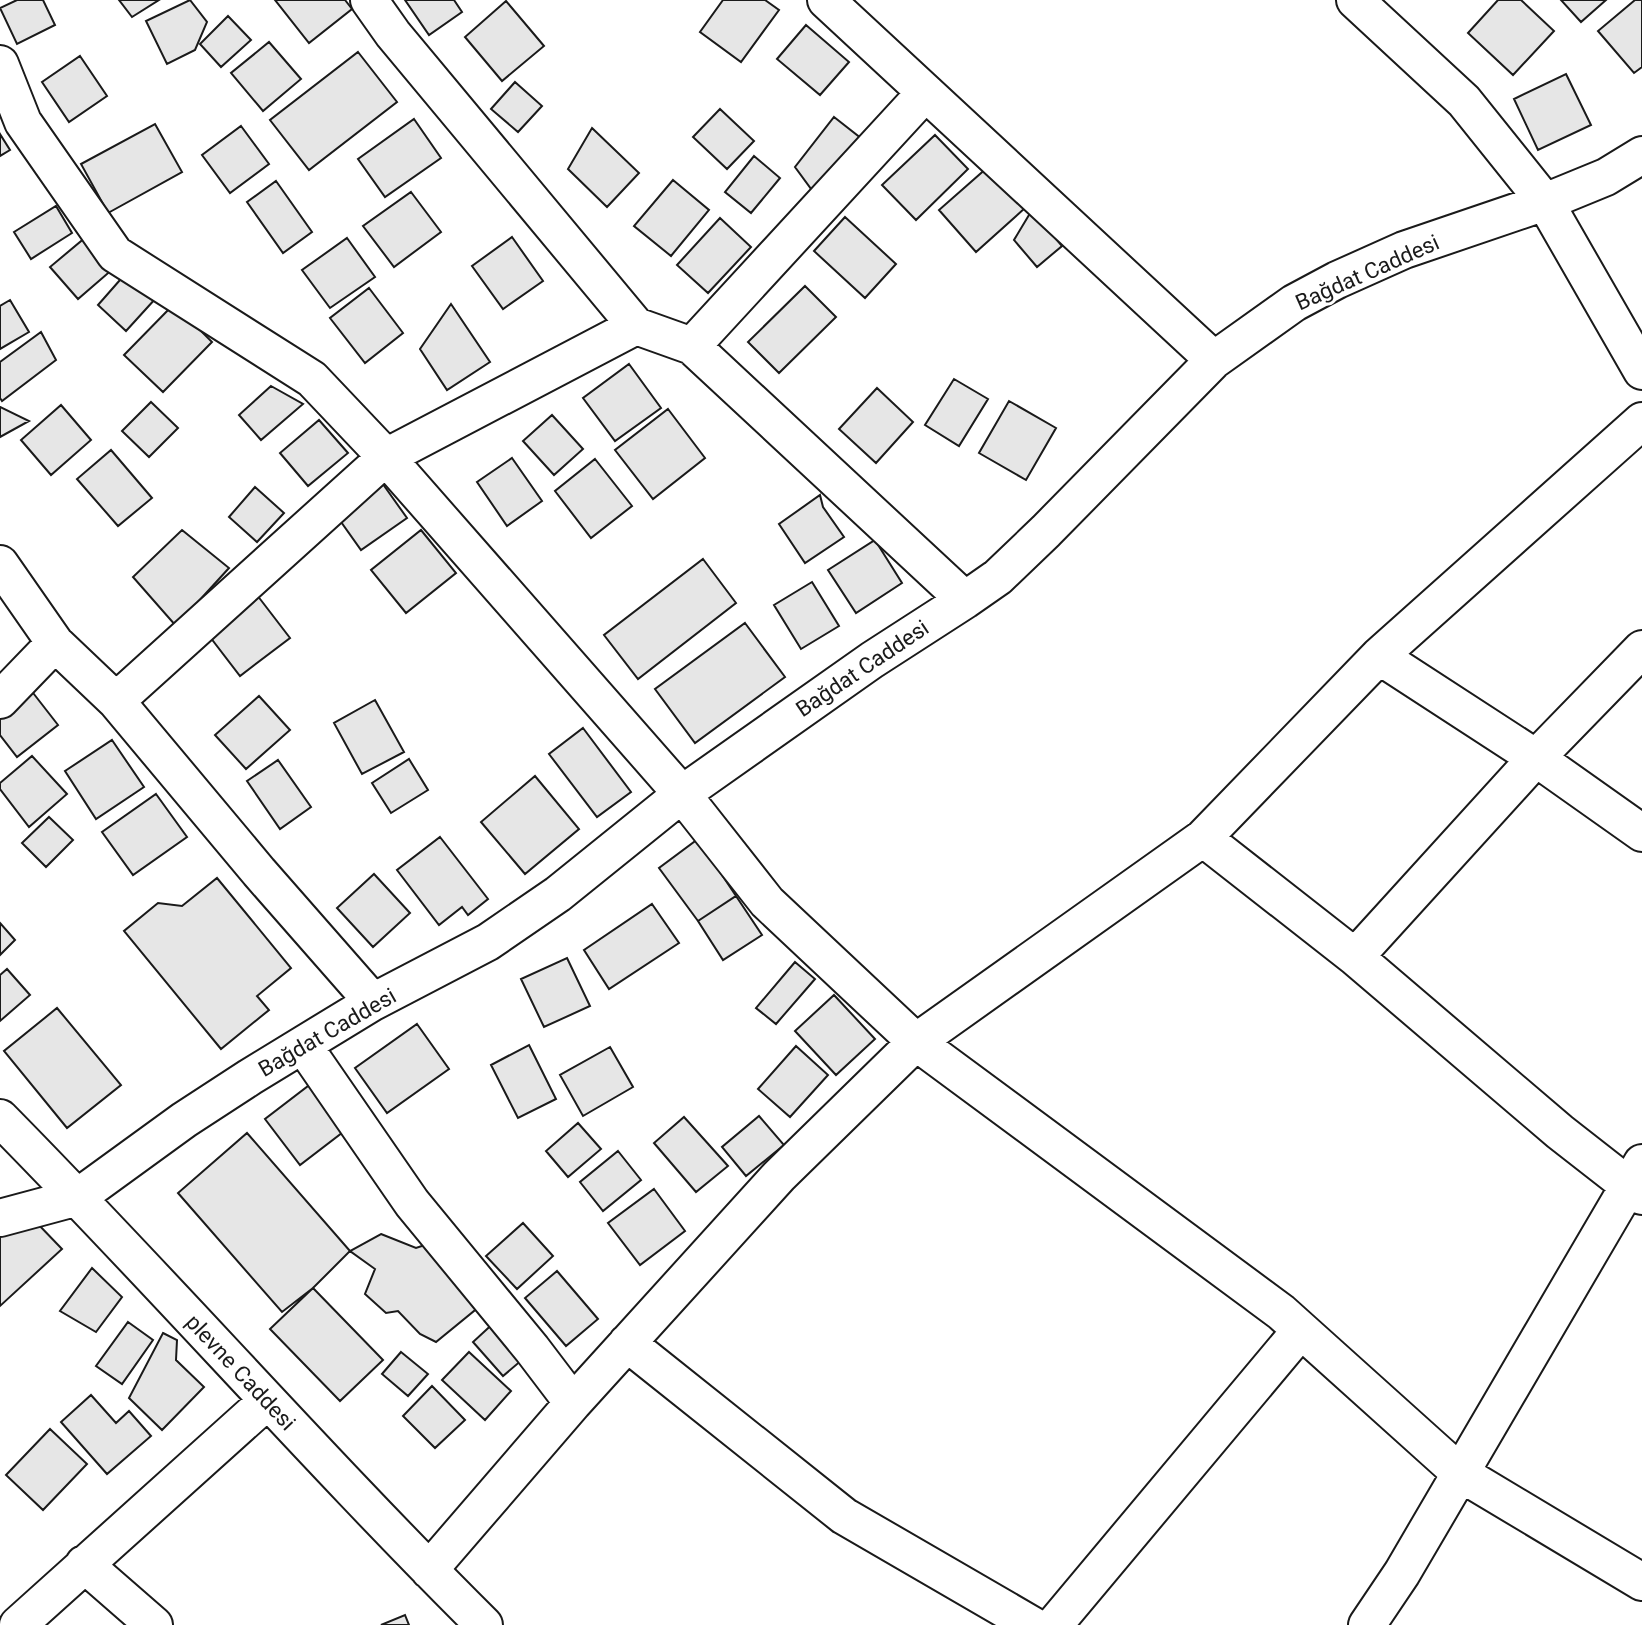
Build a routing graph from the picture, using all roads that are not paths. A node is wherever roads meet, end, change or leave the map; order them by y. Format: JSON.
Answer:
{"nodes":[{"id":1,"x":369,"y":0,"type":"edge"},
{"id":2,"x":826,"y":0,"type":"edge"},
{"id":3,"x":1355,"y":0,"type":"edge"},
{"id":4,"x":0,"y":64,"type":"edge"},
{"id":5,"x":925,"y":93,"type":"junction"},
{"id":6,"x":1642,"y":155,"type":"edge"},
{"id":7,"x":1545,"y":202,"type":"junction"},
{"id":8,"x":636,"y":326,"type":"junction"},
{"id":9,"x":692,"y":346,"type":"junction"},
{"id":10,"x":1214,"y":360,"type":"junction"},
{"id":11,"x":1642,"y":371,"type":"edge"},
{"id":12,"x":1642,"y":421,"type":"edge"},
{"id":13,"x":386,"y":457,"type":"junction"},
{"id":14,"x":0,"y":564,"type":"edge"},
{"id":15,"x":965,"y":600,"type":"junction"},
{"id":16,"x":55,"y":643,"type":"junction"},
{"id":17,"x":1642,"y":649,"type":"edge"},
{"id":18,"x":1379,"y":656,"type":"junction"},
{"id":19,"x":0,"y":700,"type":"edge"},
{"id":20,"x":116,"y":701,"type":"junction"},
{"id":21,"x":1536,"y":758,"type":"junction"},
{"id":22,"x":682,"y":794,"type":"junction"},
{"id":23,"x":1642,"y":833,"type":"edge"},
{"id":24,"x":1203,"y":838,"type":"junction"},
{"id":25,"x":1355,"y":957,"type":"junction"},
{"id":26,"x":373,"y":1002,"type":"junction"},
{"id":27,"x":916,"y":1042,"type":"junction"},
{"id":28,"x":303,"y":1045,"type":"junction"},
{"id":29,"x":0,"y":1118,"type":"edge"},
{"id":30,"x":1637,"y":1181,"type":"edge"},
{"id":31,"x":78,"y":1197,"type":"junction"},
{"id":32,"x":0,"y":1218,"type":"edge"},
{"id":33,"x":1301,"y":1330,"type":"junction"},
{"id":34,"x":627,"y":1343,"type":"junction"},
{"id":35,"x":267,"y":1401,"type":"junction"},
{"id":36,"x":573,"y":1403,"type":"junction"},
{"id":37,"x":1460,"y":1473,"type":"junction"},
{"id":38,"x":84,"y":1564,"type":"junction"},
{"id":39,"x":429,"y":1570,"type":"junction"},
{"id":40,"x":1642,"y":1582,"type":"edge"},
{"id":41,"x":18,"y":1625,"type":"edge"},
{"id":42,"x":154,"y":1625,"type":"edge"},
{"id":43,"x":484,"y":1625,"type":"edge"},
{"id":44,"x":1032,"y":1625,"type":"edge"},
{"id":45,"x":1054,"y":1625,"type":"edge"},
{"id":46,"x":1367,"y":1625,"type":"edge"}],
"edges":[{"from":1,"to":8,"type":"street"},
{"from":2,"to":5,"type":"street"},
{"from":3,"to":7,"type":"street"},
{"from":4,"to":13,"type":"street"},
{"from":5,"to":9,"type":"street"},
{"from":5,"to":10,"type":"street"},
{"from":6,"to":7,"type":"street","name":"Bağdat Caddesi"},
{"from":7,"to":10,"type":"street","name":"Bağdat Caddesi"},
{"from":7,"to":11,"type":"street"},
{"from":8,"to":9,"type":"street"},
{"from":8,"to":13,"type":"street"},
{"from":9,"to":15,"type":"street"},
{"from":10,"to":15,"type":"street","name":"Bağdat Caddesi"},
{"from":12,"to":18,"type":"street"},
{"from":13,"to":20,"type":"street"},
{"from":13,"to":22,"type":"street"},
{"from":14,"to":16,"type":"street"},
{"from":15,"to":22,"type":"street","name":"Bağdat Caddesi"},
{"from":16,"to":19,"type":"street"},
{"from":16,"to":20,"type":"street"},
{"from":17,"to":21,"type":"street"},
{"from":18,"to":21,"type":"street"},
{"from":18,"to":24,"type":"street"},
{"from":20,"to":26,"type":"street"},
{"from":21,"to":23,"type":"street"},
{"from":21,"to":25,"type":"street"},
{"from":22,"to":26,"type":"street","name":"Bağdat Caddesi"},
{"from":22,"to":27,"type":"street"},
{"from":24,"to":25,"type":"street"},
{"from":24,"to":27,"type":"street"},
{"from":25,"to":30,"type":"street"},
{"from":26,"to":28,"type":"street","name":"Bağdat Caddesi"},
{"from":27,"to":33,"type":"street"},
{"from":27,"to":34,"type":"street"},
{"from":28,"to":31,"type":"street","name":"Bağdat Caddesi"},
{"from":28,"to":36,"type":"street"},
{"from":29,"to":31,"type":"street","name":"plevne Caddesi"},
{"from":30,"to":37,"type":"street"},
{"from":31,"to":32,"type":"street"},
{"from":31,"to":35,"type":"street","name":"plevne Caddesi"},
{"from":33,"to":37,"type":"street"},
{"from":33,"to":45,"type":"street"},
{"from":34,"to":36,"type":"street"},
{"from":34,"to":44,"type":"street"},
{"from":35,"to":38,"type":"street"},
{"from":35,"to":39,"type":"street","name":"plevne Caddesi"},
{"from":36,"to":39,"type":"street"},
{"from":37,"to":40,"type":"street"},
{"from":37,"to":46,"type":"street"},
{"from":38,"to":41,"type":"street"},
{"from":38,"to":42,"type":"street"},
{"from":39,"to":43,"type":"street","name":"plevne Caddesi"}]}
